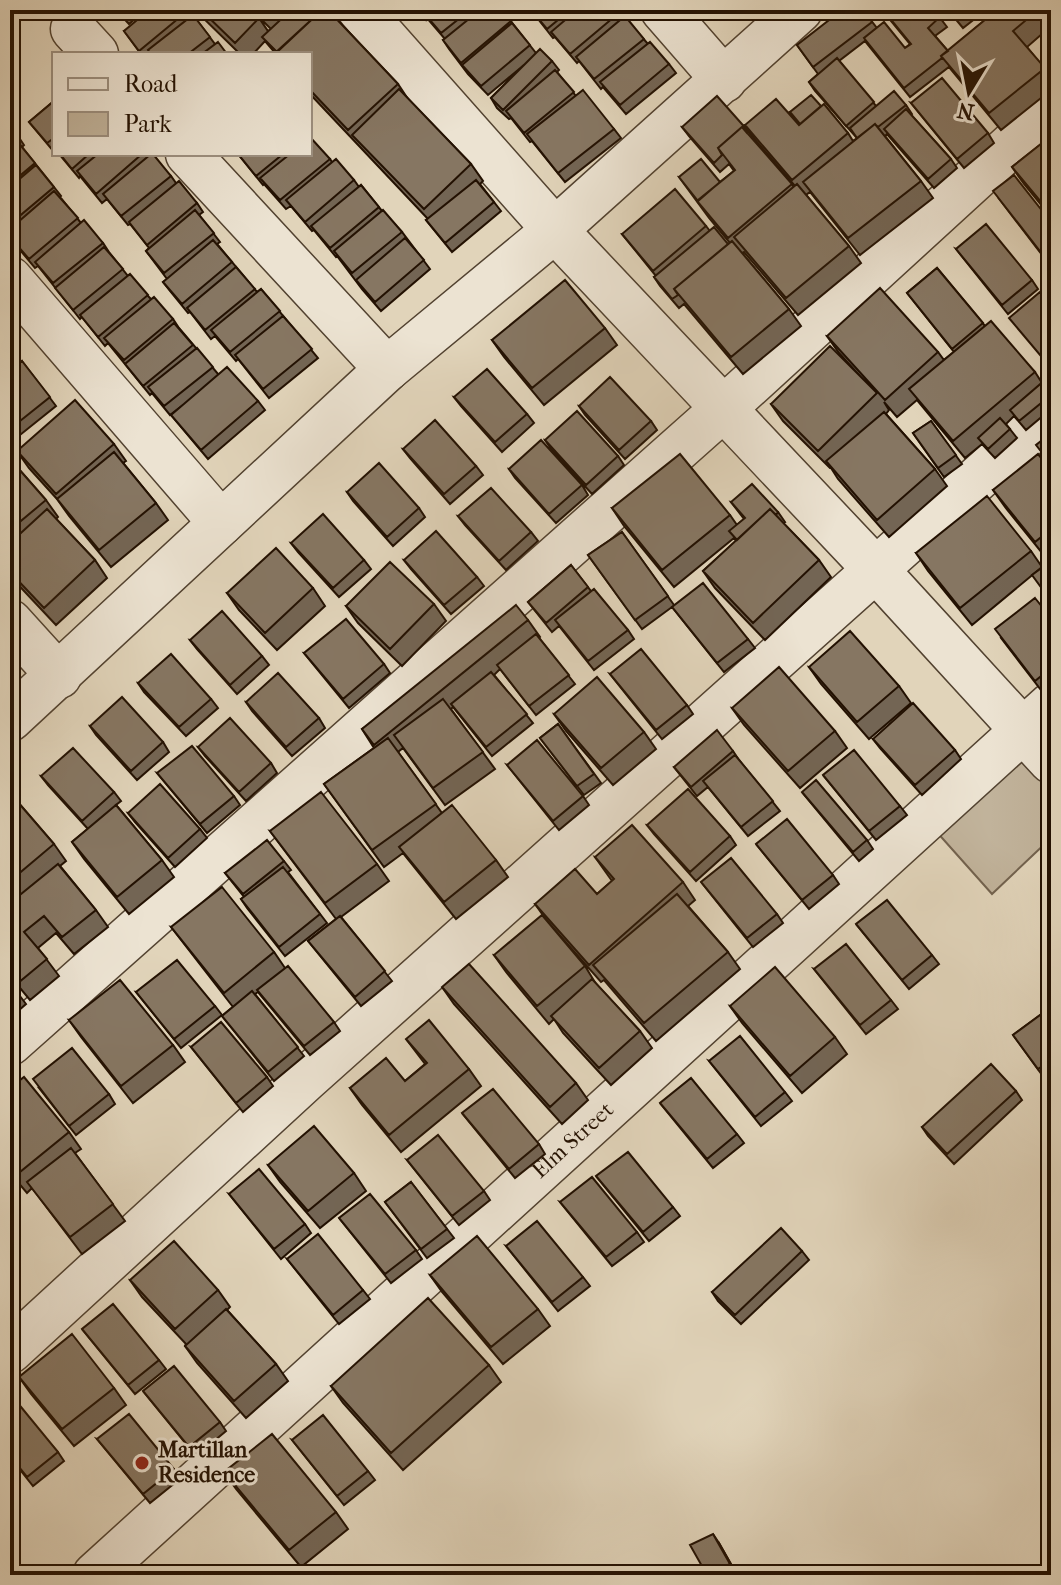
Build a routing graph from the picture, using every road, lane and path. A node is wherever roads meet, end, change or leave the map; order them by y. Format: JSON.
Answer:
{"nodes":[{"id":1,"x":360,"y":10,"type":"edge"},
{"id":2,"x":663,"y":10,"type":"edge"},
{"id":3,"x":800,"y":10,"type":"edge"},
{"id":4,"x":724,"y":80,"type":"junction"},
{"id":5,"x":1051,"y":109,"type":"edge"},
{"id":6,"x":190,"y":156,"type":"edge"},
{"id":7,"x":555,"y":230,"type":"junction"},
{"id":8,"x":10,"y":279,"type":"edge"},
{"id":9,"x":387,"y":369,"type":"junction"},
{"id":10,"x":723,"y":409,"type":"junction"},
{"id":11,"x":1051,"y":413,"type":"edge"},
{"id":12,"x":221,"y":523,"type":"junction"},
{"id":13,"x":877,"y":571,"type":"junction"},
{"id":14,"x":10,"y":622,"type":"edge"},
{"id":15,"x":59,"y":676,"type":"junction"},
{"id":16,"x":10,"y":719,"type":"edge"},
{"id":17,"x":1042,"y":732,"type":"edge"},
{"id":18,"x":10,"y":1043,"type":"edge"},
{"id":19,"x":10,"y":1351,"type":"edge"},
{"id":20,"x":95,"y":1575,"type":"edge"}],
"edges":[{"from":1,"to":7,"type":"street"},
{"from":2,"to":4,"type":"street"},
{"from":3,"to":4,"type":"street"},
{"from":4,"to":7,"type":"street"},
{"from":5,"to":10,"type":"street"},
{"from":6,"to":9,"type":"street"},
{"from":7,"to":9,"type":"street"},
{"from":7,"to":10,"type":"street"},
{"from":8,"to":12,"type":"street"},
{"from":9,"to":12,"type":"street"},
{"from":10,"to":13,"type":"street"},
{"from":10,"to":18,"type":"street"},
{"from":11,"to":13,"type":"street"},
{"from":12,"to":15,"type":"street"},
{"from":13,"to":17,"type":"street"},
{"from":13,"to":19,"type":"street"},
{"from":14,"to":15,"type":"street"},
{"from":15,"to":16,"type":"street"},
{"from":17,"to":20,"type":"street","name":"Elm Street"}]}
